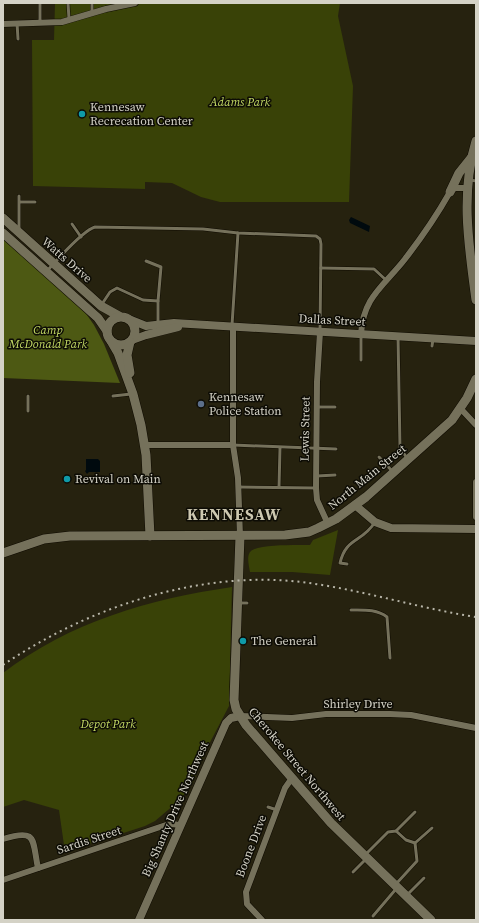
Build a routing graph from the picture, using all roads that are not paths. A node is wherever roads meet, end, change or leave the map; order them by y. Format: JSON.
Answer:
{"nodes":[{"id":1,"x":40,"y":3,"type":"edge"},
{"id":2,"x":68,"y":3,"type":"edge"},
{"id":3,"x":92,"y":3,"type":"edge"},
{"id":4,"x":135,"y":3,"type":"edge"},
{"id":5,"x":115,"y":5,"type":"edge"},
{"id":6,"x":92,"y":14,"type":"junction"},
{"id":7,"x":69,"y":20,"type":"junction"},
{"id":8,"x":18,"y":23,"type":"junction"},
{"id":9,"x":40,"y":23,"type":"junction"},
{"id":10,"x":3,"y":24,"type":"edge"},
{"id":11,"x":18,"y":39,"type":"dead end"},
{"id":12,"x":476,"y":144,"type":"edge"},
{"id":13,"x":468,"y":158,"type":"junction"},
{"id":14,"x":470,"y":183,"type":"edge"},
{"id":15,"x":450,"y":192,"type":"junction"},
{"id":16,"x":19,"y":196,"type":"dead end"},
{"id":17,"x":20,"y":202,"type":"junction"},
{"id":18,"x":35,"y":202,"type":"dead end"},
{"id":19,"x":3,"y":218,"type":"edge"},
{"id":20,"x":72,"y":224,"type":"dead end"},
{"id":21,"x":3,"y":233,"type":"edge"},
{"id":22,"x":238,"y":233,"type":"junction"},
{"id":23,"x":18,"y":234,"type":"junction"},
{"id":24,"x":81,"y":237,"type":"junction"},
{"id":25,"x":146,"y":261,"type":"dead end"},
{"id":26,"x":53,"y":264,"type":"junction"},
{"id":27,"x":320,"y":268,"type":"junction"},
{"id":28,"x":46,"y":272,"type":"junction"},
{"id":29,"x":386,"y":280,"type":"junction"},
{"id":30,"x":158,"y":300,"type":"junction"},
{"id":31,"x":476,"y":300,"type":"edge"},
{"id":32,"x":101,"y":306,"type":"junction"},
{"id":33,"x":119,"y":316,"type":"junction"},
{"id":34,"x":130,"y":320,"type":"junction"},
{"id":35,"x":158,"y":325,"type":"junction"},
{"id":36,"x":186,"y":325,"type":"junction"},
{"id":37,"x":232,"y":327,"type":"junction"},
{"id":38,"x":107,"y":331,"type":"junction"},
{"id":39,"x":320,"y":332,"type":"junction"},
{"id":40,"x":361,"y":334,"type":"junction"},
{"id":41,"x":398,"y":336,"type":"junction"},
{"id":42,"x":111,"y":341,"type":"junction"},
{"id":43,"x":131,"y":341,"type":"junction"},
{"id":44,"x":476,"y":341,"type":"edge"},
{"id":45,"x":361,"y":360,"type":"dead end"},
{"id":46,"x":476,"y":379,"type":"edge"},
{"id":47,"x":133,"y":394,"type":"junction"},
{"id":48,"x":28,"y":396,"type":"dead end"},
{"id":49,"x":113,"y":396,"type":"dead end"},
{"id":50,"x":317,"y":406,"type":"junction"},
{"id":51,"x":336,"y":407,"type":"dead end"},
{"id":52,"x":461,"y":409,"type":"junction"},
{"id":53,"x":28,"y":411,"type":"dead end"},
{"id":54,"x":476,"y":426,"type":"edge"},
{"id":55,"x":144,"y":445,"type":"junction"},
{"id":56,"x":234,"y":445,"type":"junction"},
{"id":57,"x":280,"y":448,"type":"junction"},
{"id":58,"x":336,"y":448,"type":"dead end"},
{"id":59,"x":316,"y":449,"type":"junction"},
{"id":60,"x":379,"y":457,"type":"dead end"},
{"id":61,"x":408,"y":459,"type":"junction"},
{"id":62,"x":393,"y":472,"type":"junction"},
{"id":63,"x":335,"y":475,"type":"dead end"},
{"id":64,"x":316,"y":476,"type":"junction"},
{"id":65,"x":476,"y":482,"type":"edge"},
{"id":66,"x":239,"y":487,"type":"junction"},
{"id":67,"x":279,"y":487,"type":"junction"},
{"id":68,"x":316,"y":488,"type":"junction"},
{"id":69,"x":353,"y":503,"type":"junction"},
{"id":70,"x":476,"y":517,"type":"edge"},
{"id":71,"x":375,"y":522,"type":"junction"},
{"id":72,"x":328,"y":524,"type":"junction"},
{"id":73,"x":476,"y":529,"type":"edge"},
{"id":74,"x":150,"y":536,"type":"junction"},
{"id":75,"x":240,"y":536,"type":"junction"},
{"id":76,"x":3,"y":553,"type":"edge"},
{"id":77,"x":347,"y":564,"type":"dead end"},
{"id":78,"x":237,"y":603,"type":"junction"},
{"id":79,"x":247,"y":604,"type":"dead end"},
{"id":80,"x":351,"y":610,"type":"dead end"},
{"id":81,"x":390,"y":658,"type":"dead end"},
{"id":82,"x":240,"y":716,"type":"junction"},
{"id":83,"x":476,"y":728,"type":"edge"},
{"id":84,"x":292,"y":778,"type":"junction"},
{"id":85,"x":268,"y":807,"type":"dead end"},
{"id":86,"x":277,"y":810,"type":"junction"},
{"id":87,"x":416,"y":812,"type":"dead end"},
{"id":88,"x":181,"y":826,"type":"junction"},
{"id":89,"x":432,"y":828,"type":"dead end"},
{"id":90,"x":396,"y":831,"type":"junction"},
{"id":91,"x":3,"y":839,"type":"edge"},
{"id":92,"x":415,"y":843,"type":"junction"},
{"id":93,"x":365,"y":858,"type":"junction"},
{"id":94,"x":38,"y":868,"type":"junction"},
{"id":95,"x":353,"y":872,"type":"dead end"},
{"id":96,"x":424,"y":878,"type":"dead end"},
{"id":97,"x":3,"y":880,"type":"edge"},
{"id":98,"x":396,"y":887,"type":"junction"},
{"id":99,"x":406,"y":896,"type":"junction"},
{"id":100,"x":372,"y":916,"type":"dead end"},
{"id":101,"x":139,"y":920,"type":"edge"},
{"id":102,"x":262,"y":920,"type":"edge"},
{"id":103,"x":431,"y":920,"type":"edge"}],
"edges":[{"from":1,"to":9,"type":"lane"},
{"from":2,"to":7,"type":"lane"},
{"from":3,"to":6,"type":"lane"},
{"from":4,"to":5,"type":"street"},
{"from":5,"to":6,"type":"street"},
{"from":6,"to":7,"type":"street"},
{"from":7,"to":9,"type":"street"},
{"from":8,"to":9,"type":"street"},
{"from":8,"to":10,"type":"street"},
{"from":8,"to":11,"type":"lane"},
{"from":12,"to":13,"type":"main road"},
{"from":13,"to":14,"type":"main road"},
{"from":13,"to":15,"type":"main road"},
{"from":14,"to":15,"type":"street"},
{"from":14,"to":31,"type":"main road"},
{"from":15,"to":29,"type":"street"},
{"from":16,"to":17,"type":"lane"},
{"from":17,"to":18,"type":"lane"},
{"from":17,"to":23,"type":"lane"},
{"from":19,"to":23,"type":"main road","name":"Watts Drive"},
{"from":20,"to":24,"type":"lane"},
{"from":21,"to":28,"type":"main road","name":"Watts Drive"},
{"from":22,"to":24,"type":"lane"},
{"from":22,"to":27,"type":"lane"},
{"from":22,"to":37,"type":"lane"},
{"from":23,"to":26,"type":"main road","name":"Watts Drive"},
{"from":24,"to":26,"type":"lane"},
{"from":25,"to":30,"type":"lane"},
{"from":26,"to":28,"type":"lane"},
{"from":26,"to":32,"type":"main road","name":"Watts Drive"},
{"from":27,"to":29,"type":"lane"},
{"from":27,"to":39,"type":"lane"},
{"from":28,"to":38,"type":"main road","name":"Watts Drive"},
{"from":29,"to":40,"type":"street"},
{"from":30,"to":32,"type":"lane"},
{"from":30,"to":35,"type":"lane"},
{"from":32,"to":33,"type":"main road","name":"Watts Drive"},
{"from":33,"to":34,"type":"main road"},
{"from":33,"to":38,"type":"main road"},
{"from":34,"to":35,"type":"street","name":"Dallas Street"},
{"from":34,"to":43,"type":"main road"},
{"from":35,"to":36,"type":"street","name":"Dallas Street"},
{"from":36,"to":37,"type":"street","name":"Dallas Street"},
{"from":36,"to":43,"type":"street","name":"Dallas Street"},
{"from":37,"to":39,"type":"street","name":"Dallas Street"},
{"from":37,"to":56,"type":"street"},
{"from":38,"to":42,"type":"main road"},
{"from":39,"to":40,"type":"street","name":"Dallas Street"},
{"from":39,"to":50,"type":"street","name":"Lewis Street"},
{"from":40,"to":41,"type":"street","name":"Dallas Street"},
{"from":40,"to":45,"type":"lane"},
{"from":41,"to":44,"type":"street","name":"Dallas Street"},
{"from":41,"to":61,"type":"lane"},
{"from":42,"to":43,"type":"main road"},
{"from":42,"to":47,"type":"main road"},
{"from":43,"to":47,"type":"main road"},
{"from":46,"to":52,"type":"main road","name":"North Main Street"},
{"from":47,"to":49,"type":"lane"},
{"from":47,"to":55,"type":"main road"},
{"from":48,"to":53,"type":"lane"},
{"from":50,"to":51,"type":"lane"},
{"from":50,"to":59,"type":"street","name":"Lewis Street"},
{"from":52,"to":54,"type":"street"},
{"from":52,"to":61,"type":"main road","name":"North Main Street"},
{"from":55,"to":56,"type":"street"},
{"from":55,"to":74,"type":"main road"},
{"from":56,"to":57,"type":"lane"},
{"from":56,"to":66,"type":"street"},
{"from":57,"to":59,"type":"lane"},
{"from":57,"to":67,"type":"lane"},
{"from":58,"to":59,"type":"lane"},
{"from":59,"to":64,"type":"street","name":"Lewis Street"},
{"from":60,"to":62,"type":"lane"},
{"from":61,"to":62,"type":"main road","name":"North Main Street"},
{"from":62,"to":69,"type":"main road","name":"North Main Street"},
{"from":63,"to":64,"type":"lane"},
{"from":64,"to":68,"type":"street","name":"Lewis Street"},
{"from":65,"to":70,"type":"street"},
{"from":66,"to":67,"type":"lane"},
{"from":66,"to":75,"type":"street"},
{"from":67,"to":68,"type":"lane"},
{"from":68,"to":72,"type":"street","name":"Lewis Street"},
{"from":69,"to":71,"type":"street"},
{"from":69,"to":72,"type":"main road","name":"North Main Street"},
{"from":71,"to":73,"type":"street"},
{"from":71,"to":77,"type":"lane"},
{"from":72,"to":75,"type":"main road","name":"North Main Street"},
{"from":74,"to":75,"type":"main road","name":"North Main Street"},
{"from":74,"to":76,"type":"main road","name":"North Main Street"},
{"from":75,"to":78,"type":"main road","name":"Cherokee Street Northwest"},
{"from":78,"to":79,"type":"lane"},
{"from":78,"to":82,"type":"main road","name":"Cherokee Street Northwest"},
{"from":80,"to":81,"type":"lane"},
{"from":82,"to":83,"type":"street","name":"Shirley Drive"},
{"from":82,"to":84,"type":"main road","name":"Cherokee Street Northwest"},
{"from":82,"to":88,"type":"street","name":"Big Shanty Drive Northwest"},
{"from":84,"to":86,"type":"street","name":"Boone Drive"},
{"from":84,"to":93,"type":"main road","name":"Cherokee Street Northwest"},
{"from":85,"to":86,"type":"lane"},
{"from":86,"to":102,"type":"street","name":"Boone Drive"},
{"from":87,"to":90,"type":"lane"},
{"from":88,"to":94,"type":"street","name":"Sardis Street"},
{"from":88,"to":101,"type":"street","name":"Big Shanty Drive Northwest"},
{"from":89,"to":92,"type":"lane"},
{"from":90,"to":92,"type":"lane"},
{"from":90,"to":93,"type":"lane"},
{"from":91,"to":94,"type":"street"},
{"from":92,"to":98,"type":"lane"},
{"from":93,"to":95,"type":"lane"},
{"from":93,"to":98,"type":"main road","name":"Cherokee Street Northwest"},
{"from":94,"to":97,"type":"street","name":"Sardis Street"},
{"from":96,"to":99,"type":"lane"},
{"from":98,"to":99,"type":"main road","name":"Cherokee Street Northwest"},
{"from":98,"to":100,"type":"lane"},
{"from":99,"to":103,"type":"main road","name":"Cherokee Street Northwest"}]}
